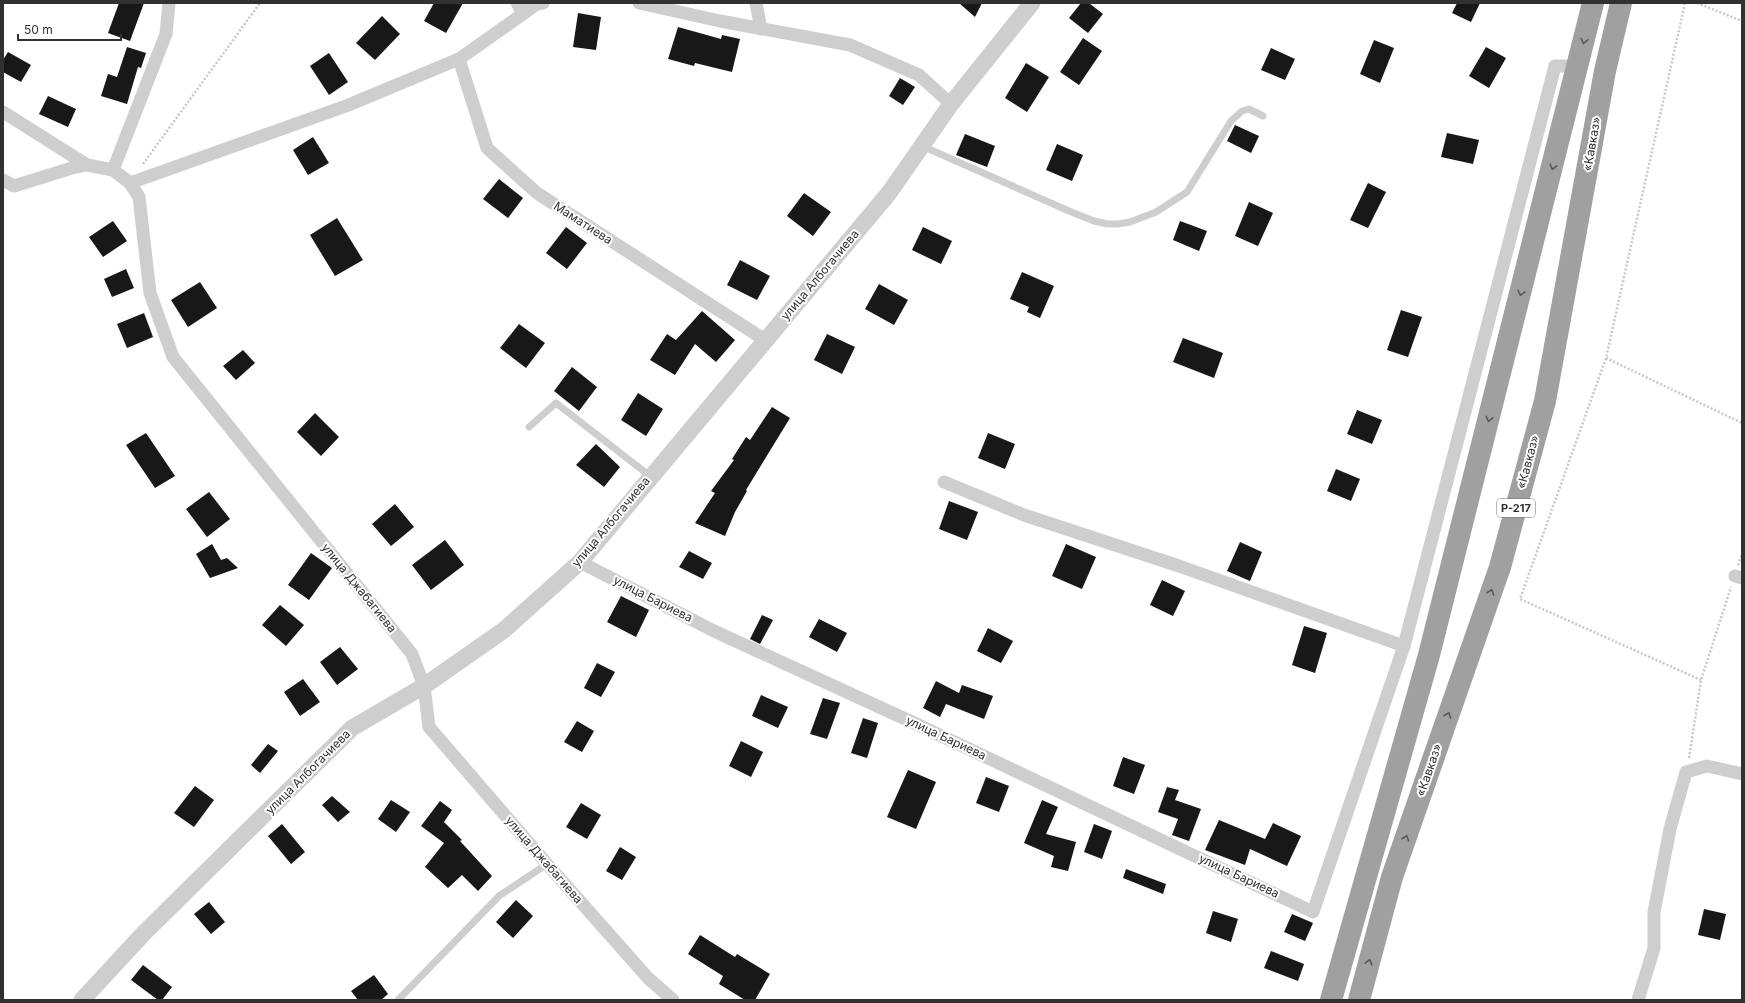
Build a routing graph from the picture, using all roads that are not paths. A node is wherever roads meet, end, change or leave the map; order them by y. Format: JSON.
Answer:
{"nodes":[{"id":1,"x":169,"y":3,"type":"edge"},
{"id":2,"x":542,"y":3,"type":"edge"},
{"id":3,"x":639,"y":3,"type":"edge"},
{"id":4,"x":756,"y":3,"type":"edge"},
{"id":5,"x":1032,"y":3,"type":"edge"},
{"id":6,"x":1593,"y":3,"type":"edge"},
{"id":7,"x":1622,"y":3,"type":"edge"},
{"id":8,"x":520,"y":8,"type":"edge"},
{"id":9,"x":761,"y":29,"type":"junction"},
{"id":10,"x":459,"y":58,"type":"junction"},
{"id":11,"x":1578,"y":66,"type":"junction"},
{"id":12,"x":952,"y":104,"type":"junction"},
{"id":13,"x":3,"y":112,"type":"edge"},
{"id":14,"x":1263,"y":116,"type":"dead end"},
{"id":15,"x":922,"y":146,"type":"junction"},
{"id":16,"x":87,"y":165,"type":"junction"},
{"id":17,"x":112,"y":170,"type":"junction"},
{"id":18,"x":3,"y":180,"type":"edge"},
{"id":19,"x":130,"y":183,"type":"junction"},
{"id":20,"x":765,"y":340,"type":"junction"},
{"id":21,"x":529,"y":427,"type":"dead end"},
{"id":22,"x":650,"y":476,"type":"junction"},
{"id":23,"x":944,"y":482,"type":"dead end"},
{"id":24,"x":580,"y":562,"type":"junction"},
{"id":25,"x":1404,"y":646,"type":"junction"},
{"id":26,"x":424,"y":686,"type":"junction"},
{"id":27,"x":1742,"y":774,"type":"edge"},
{"id":28,"x":547,"y":864,"type":"junction"},
{"id":29,"x":82,"y":1000,"type":"edge"},
{"id":30,"x":398,"y":1000,"type":"edge"},
{"id":31,"x":673,"y":1000,"type":"edge"},
{"id":32,"x":1331,"y":1000,"type":"edge"},
{"id":33,"x":1359,"y":1000,"type":"edge"},
{"id":34,"x":1638,"y":1000,"type":"edge"}],
"edges":[{"from":1,"to":17,"type":"street"},
{"from":2,"to":8,"type":"street"},
{"from":3,"to":9,"type":"street"},
{"from":4,"to":9,"type":"street"},
{"from":5,"to":12,"type":"street","name":"улица Албогачиева"},
{"from":6,"to":11,"type":"highway","one_way":true},
{"from":33,"to":7,"type":"highway","name":"«Кавказ»","number":"Р-217","one_way":true},
{"from":8,"to":10,"type":"street"},
{"from":9,"to":12,"type":"street"},
{"from":10,"to":19,"type":"street"},
{"from":10,"to":20,"type":"street","name":"Маматиева"},
{"from":11,"to":25,"type":"street"},
{"from":11,"to":32,"type":"highway","one_way":true},
{"from":12,"to":15,"type":"street","name":"улица Албогачиева"},
{"from":13,"to":16,"type":"street"},
{"from":14,"to":15,"type":"lane"},
{"from":15,"to":20,"type":"street","name":"улица Албогачиева"},
{"from":16,"to":17,"type":"street","name":"улица Джабагиева"},
{"from":16,"to":18,"type":"street"},
{"from":17,"to":19,"type":"street","name":"улица Джабагиева"},
{"from":19,"to":26,"type":"street","name":"улица Джабагиева"},
{"from":20,"to":22,"type":"street","name":"улица Албогачиева"},
{"from":21,"to":22,"type":"lane"},
{"from":22,"to":24,"type":"street","name":"улица Албогачиева"},
{"from":23,"to":25,"type":"street"},
{"from":24,"to":25,"type":"street","name":"улица Бариева"},
{"from":24,"to":26,"type":"street","name":"улица Албогачиева"},
{"from":26,"to":28,"type":"street","name":"улица Джабагиева"},
{"from":26,"to":29,"type":"street","name":"улица Албогачиева"},
{"from":27,"to":34,"type":"street"},
{"from":28,"to":30,"type":"lane"},
{"from":28,"to":31,"type":"street","name":"улица Джабагиева"}]}
